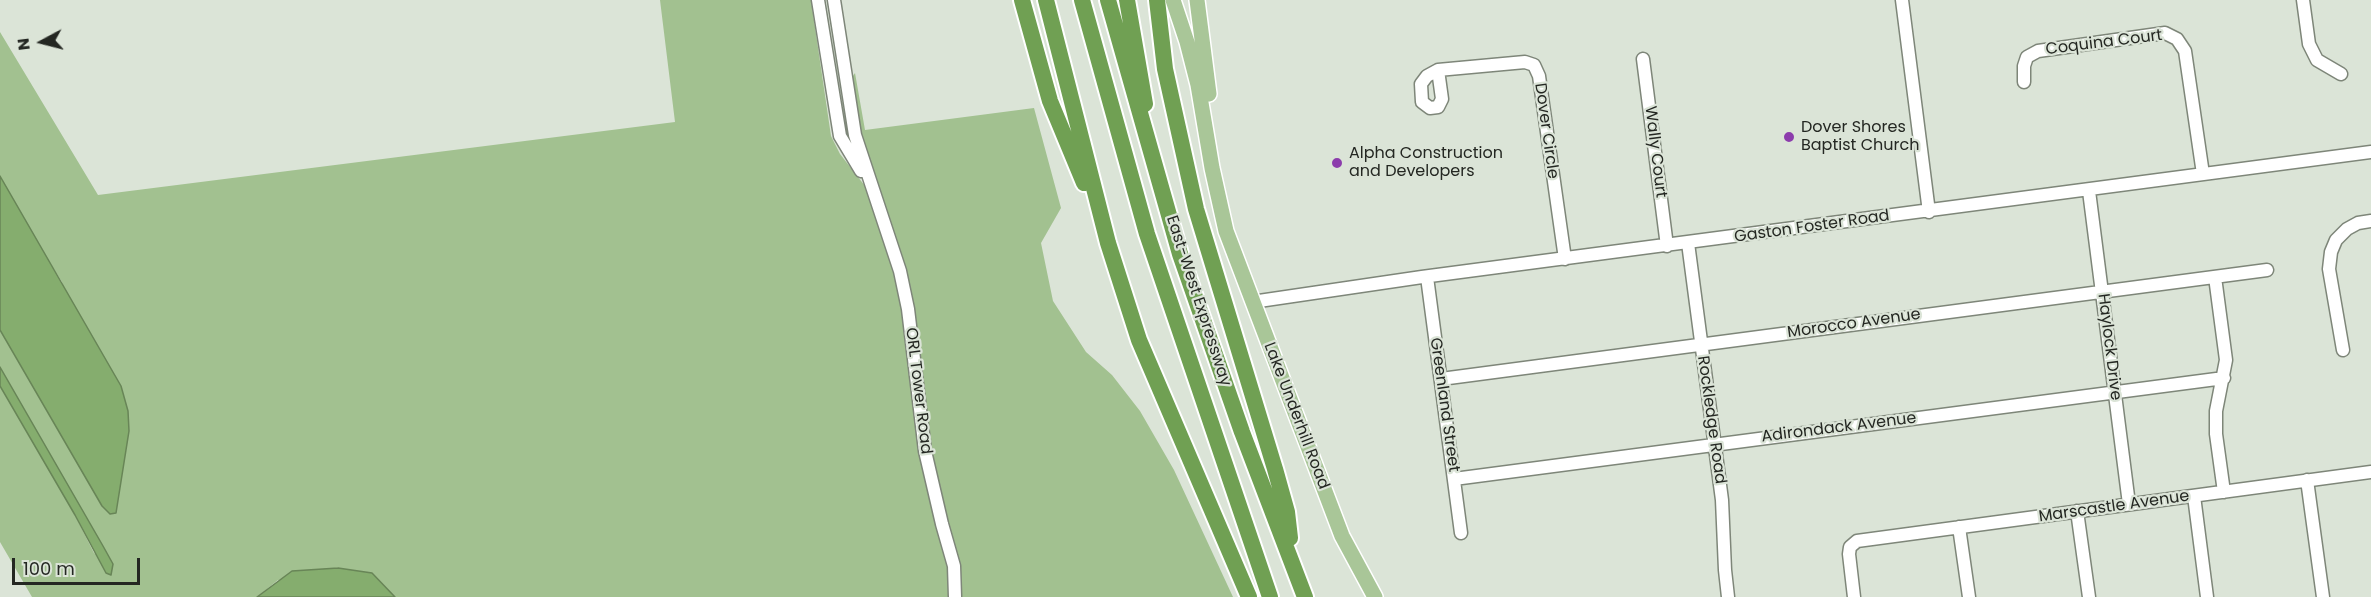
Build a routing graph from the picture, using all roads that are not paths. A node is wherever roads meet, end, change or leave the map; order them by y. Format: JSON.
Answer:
{"nodes":[{"id":1,"x":818,"y":0,"type":"edge"},
{"id":2,"x":834,"y":0,"type":"edge"},
{"id":3,"x":1022,"y":0,"type":"edge"},
{"id":4,"x":1046,"y":0,"type":"edge"},
{"id":5,"x":1082,"y":0,"type":"edge"},
{"id":6,"x":1108,"y":0,"type":"edge"},
{"id":7,"x":1126,"y":0,"type":"edge"},
{"id":8,"x":1157,"y":0,"type":"edge"},
{"id":9,"x":1173,"y":0,"type":"edge"},
{"id":10,"x":1197,"y":0,"type":"edge"},
{"id":11,"x":1902,"y":0,"type":"edge"},
{"id":12,"x":2303,"y":0,"type":"edge"},
{"id":13,"x":1643,"y":58,"type":"dead end"},
{"id":14,"x":842,"y":66,"type":"junction"},
{"id":15,"x":828,"y":68,"type":"junction"},
{"id":16,"x":1438,"y":70,"type":"dead end"},
{"id":17,"x":2341,"y":74,"type":"dead end"},
{"id":18,"x":2024,"y":82,"type":"dead end"},
{"id":19,"x":1149,"y":149,"type":"junction"},
{"id":20,"x":2371,"y":153,"type":"edge"},
{"id":21,"x":2203,"y":174,"type":"junction"},
{"id":22,"x":871,"y":188,"type":"junction"},
{"id":23,"x":2089,"y":190,"type":"junction"},
{"id":24,"x":1929,"y":212,"type":"junction"},
{"id":25,"x":2371,"y":221,"type":"edge"},
{"id":26,"x":1226,"y":231,"type":"junction"},
{"id":27,"x":1108,"y":243,"type":"junction"},
{"id":28,"x":1688,"y":243,"type":"junction"},
{"id":29,"x":1667,"y":246,"type":"junction"},
{"id":30,"x":1565,"y":259,"type":"junction"},
{"id":31,"x":2267,"y":270,"type":"dead end"},
{"id":32,"x":1426,"y":277,"type":"junction"},
{"id":33,"x":2215,"y":277,"type":"junction"},
{"id":34,"x":2102,"y":291,"type":"junction"},
{"id":35,"x":1252,"y":302,"type":"junction"},
{"id":36,"x":1701,"y":344,"type":"junction"},
{"id":37,"x":2343,"y":350,"type":"dead end"},
{"id":38,"x":2224,"y":378,"type":"junction"},
{"id":39,"x":1441,"y":379,"type":"junction"},
{"id":40,"x":2115,"y":391,"type":"junction"},
{"id":41,"x":1714,"y":444,"type":"junction"},
{"id":42,"x":2371,"y":472,"type":"edge"},
{"id":43,"x":1454,"y":479,"type":"junction"},
{"id":44,"x":2307,"y":480,"type":"junction"},
{"id":45,"x":2224,"y":492,"type":"junction"},
{"id":46,"x":2194,"y":496,"type":"junction"},
{"id":47,"x":2129,"y":504,"type":"junction"},
{"id":48,"x":2077,"y":512,"type":"junction"},
{"id":49,"x":1959,"y":527,"type":"junction"},
{"id":50,"x":1461,"y":533,"type":"dead end"},
{"id":51,"x":1292,"y":560,"type":"junction"},
{"id":52,"x":955,"y":597,"type":"edge"},
{"id":53,"x":1249,"y":597,"type":"edge"},
{"id":54,"x":1270,"y":597,"type":"edge"},
{"id":55,"x":1305,"y":597,"type":"edge"},
{"id":56,"x":1375,"y":597,"type":"edge"},
{"id":57,"x":1728,"y":597,"type":"edge"},
{"id":58,"x":1854,"y":597,"type":"edge"},
{"id":59,"x":1969,"y":597,"type":"edge"},
{"id":60,"x":2089,"y":597,"type":"edge"},
{"id":61,"x":2207,"y":597,"type":"edge"},
{"id":62,"x":2323,"y":597,"type":"edge"}],
"edges":[{"from":1,"to":15,"type":"street","name":"ORL Tower Road"},
{"from":2,"to":14,"type":"street","name":"ORL Tower Road"},
{"from":3,"to":27,"type":"highway"},
{"from":4,"to":27,"type":"highway"},
{"from":5,"to":54,"type":"highway","name":"East-West Expressway"},
{"from":6,"to":19,"type":"highway","name":"East-West Expressway"},
{"from":7,"to":19,"type":"highway"},
{"from":8,"to":51,"type":"highway"},
{"from":9,"to":26,"type":"main road","name":"Lake Underhill Road"},
{"from":10,"to":26,"type":"main road","name":"Lake Underhill Road"},
{"from":11,"to":24,"type":"street"},
{"from":12,"to":17,"type":"street"},
{"from":13,"to":29,"type":"street","name":"Wally Court"},
{"from":14,"to":15,"type":"street"},
{"from":14,"to":22,"type":"street","name":"ORL Tower Road"},
{"from":15,"to":22,"type":"street","name":"ORL Tower Road"},
{"from":16,"to":30,"type":"street","name":"Dover Circle"},
{"from":18,"to":21,"type":"street","name":"Coquina Court"},
{"from":19,"to":51,"type":"highway","name":"East-West Expressway"},
{"from":20,"to":21,"type":"street","name":"Gaston Foster Road"},
{"from":21,"to":23,"type":"street","name":"Gaston Foster Road"},
{"from":22,"to":52,"type":"street","name":"ORL Tower Road"},
{"from":23,"to":24,"type":"street","name":"Gaston Foster Road"},
{"from":23,"to":34,"type":"street","name":"Haylock Drive"},
{"from":24,"to":28,"type":"street","name":"Gaston Foster Road"},
{"from":25,"to":37,"type":"street"},
{"from":26,"to":35,"type":"main road","name":"Lake Underhill Road"},
{"from":27,"to":53,"type":"highway"},
{"from":28,"to":29,"type":"street","name":"Gaston Foster Road"},
{"from":28,"to":36,"type":"street","name":"Rockledge Road"},
{"from":29,"to":30,"type":"street","name":"Gaston Foster Road"},
{"from":30,"to":32,"type":"street","name":"Gaston Foster Road"},
{"from":31,"to":33,"type":"street","name":"Morocco Avenue"},
{"from":32,"to":35,"type":"street","name":"Gaston Foster Road"},
{"from":32,"to":39,"type":"street","name":"Greenland Street"},
{"from":33,"to":34,"type":"street","name":"Morocco Avenue"},
{"from":33,"to":38,"type":"street"},
{"from":34,"to":36,"type":"street","name":"Morocco Avenue"},
{"from":34,"to":40,"type":"street","name":"Haylock Drive"},
{"from":35,"to":56,"type":"main road","name":"Lake Underhill Road"},
{"from":36,"to":39,"type":"street","name":"Morocco Avenue"},
{"from":36,"to":41,"type":"street","name":"Rockledge Road"},
{"from":38,"to":40,"type":"street","name":"Adirondack Avenue"},
{"from":38,"to":45,"type":"street"},
{"from":39,"to":43,"type":"street","name":"Greenland Street"},
{"from":40,"to":41,"type":"street","name":"Adirondack Avenue"},
{"from":40,"to":47,"type":"street","name":"Haylock Drive"},
{"from":41,"to":43,"type":"street","name":"Adirondack Avenue"},
{"from":41,"to":57,"type":"street","name":"Rockledge Road"},
{"from":42,"to":44,"type":"street","name":"Marscastle Avenue"},
{"from":43,"to":50,"type":"street","name":"Greenland Street"},
{"from":44,"to":45,"type":"street","name":"Marscastle Avenue"},
{"from":44,"to":62,"type":"street"},
{"from":45,"to":46,"type":"street","name":"Marscastle Avenue"},
{"from":46,"to":47,"type":"street","name":"Marscastle Avenue"},
{"from":46,"to":61,"type":"street"},
{"from":47,"to":48,"type":"street","name":"Marscastle Avenue"},
{"from":48,"to":49,"type":"street","name":"Marscastle Avenue"},
{"from":48,"to":60,"type":"street"},
{"from":49,"to":58,"type":"street","name":"Marscastle Avenue"},
{"from":49,"to":59,"type":"street"},
{"from":51,"to":55,"type":"highway","name":"East-West Expressway"}]}
